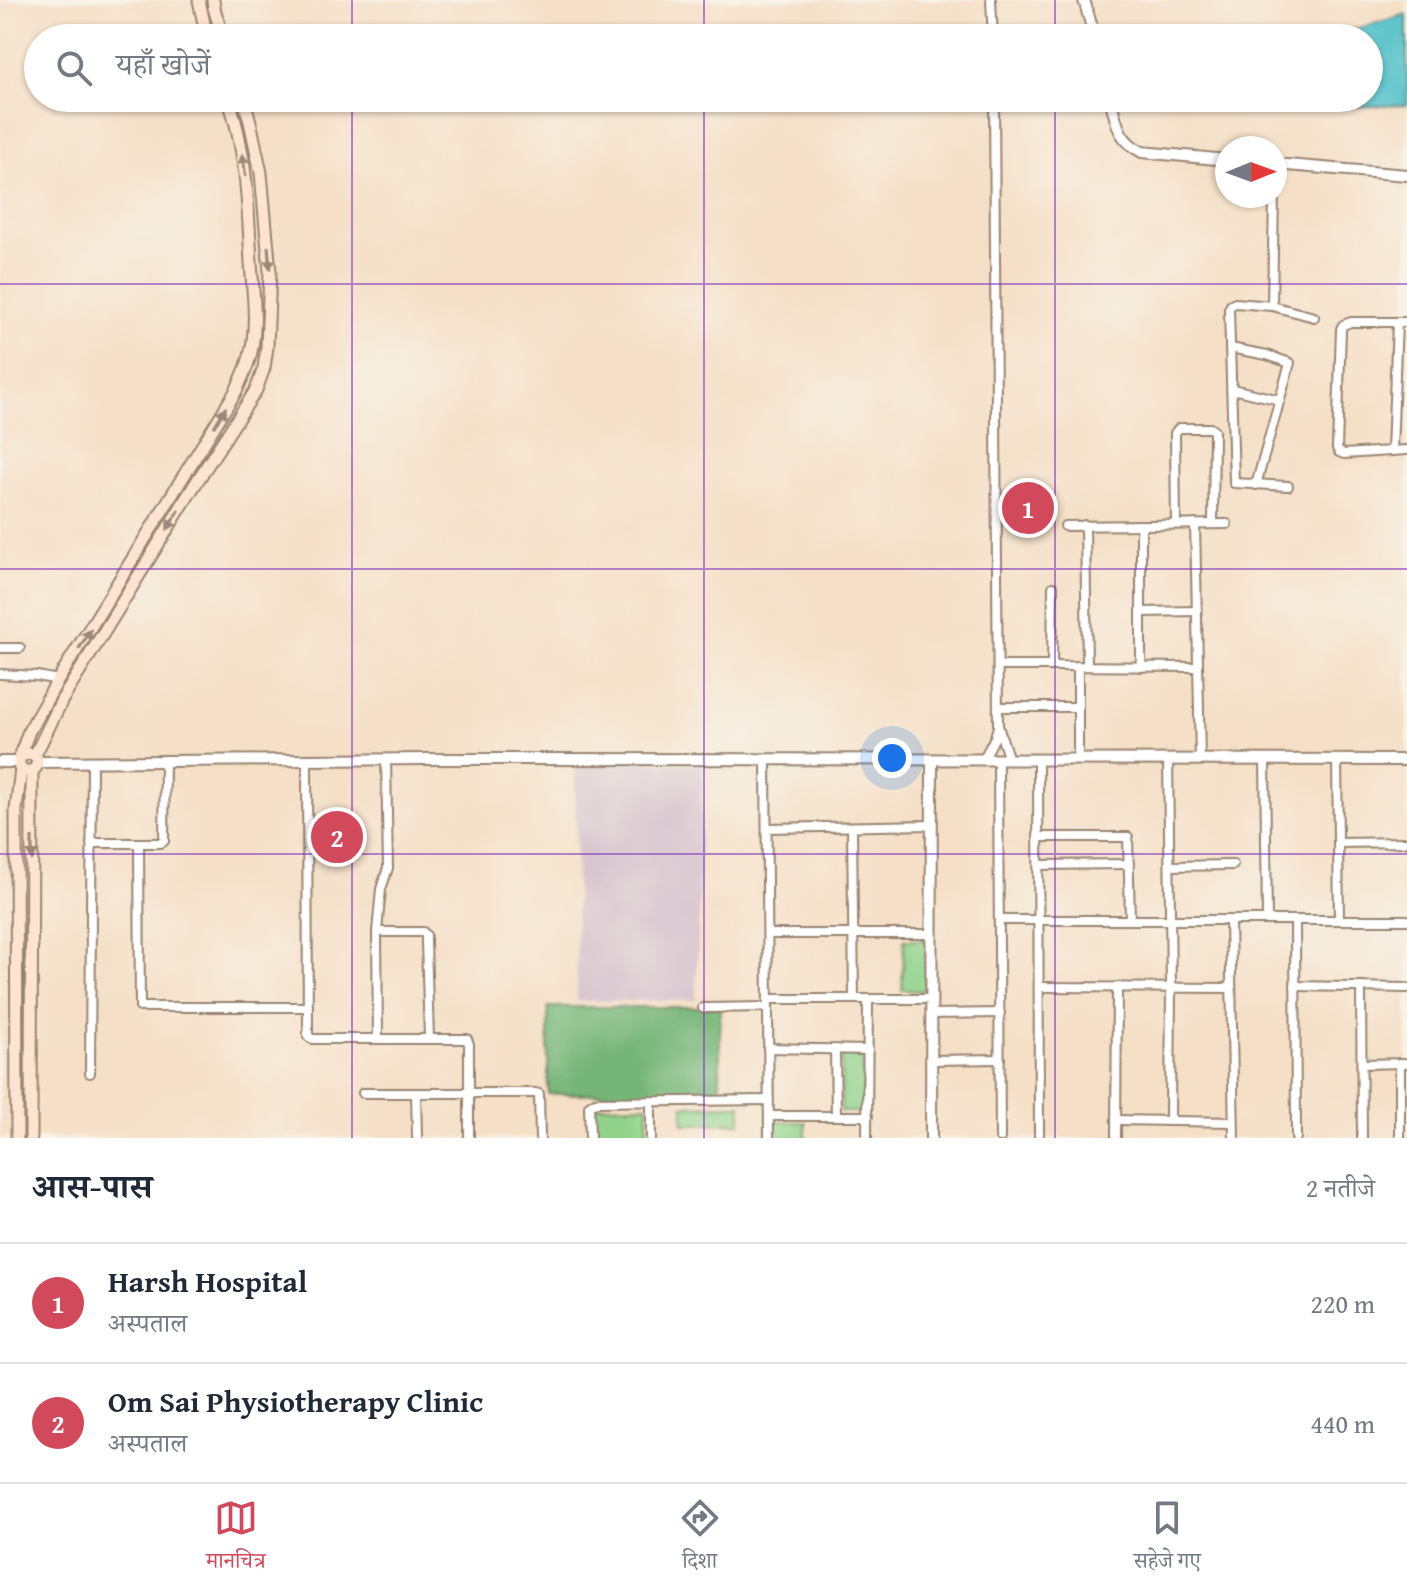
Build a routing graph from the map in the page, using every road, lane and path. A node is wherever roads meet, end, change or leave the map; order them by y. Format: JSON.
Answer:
{"nodes":[{"id":1,"x":199,"y":0,"type":"edge"},
{"id":2,"x":213,"y":0,"type":"edge"},
{"id":3,"x":991,"y":0,"type":"edge"},
{"id":4,"x":1084,"y":0,"type":"edge"},
{"id":5,"x":204,"y":24,"type":"edge"},
{"id":6,"x":219,"y":24,"type":"edge"},
{"id":7,"x":992,"y":24,"type":"edge"},
{"id":8,"x":1091,"y":24,"type":"edge"},
{"id":9,"x":232,"y":112,"type":"edge"},
{"id":10,"x":247,"y":112,"type":"edge"},
{"id":11,"x":994,"y":112,"type":"edge"},
{"id":12,"x":1114,"y":112,"type":"edge"},
{"id":13,"x":1215,"y":159,"type":"edge"},
{"id":14,"x":1287,"y":165,"type":"edge"},
{"id":15,"x":1407,"y":175,"type":"edge"},
{"id":16,"x":1274,"y":208,"type":"edge"},
{"id":17,"x":1272,"y":306,"type":"junction"},
{"id":18,"x":1314,"y":317,"type":"dead end"},
{"id":19,"x":1397,"y":322,"type":"junction"},
{"id":20,"x":1407,"y":322,"type":"edge"},
{"id":21,"x":1230,"y":348,"type":"junction"},
{"id":22,"x":1232,"y":389,"type":"junction"},
{"id":23,"x":1280,"y":400,"type":"junction"},
{"id":24,"x":1407,"y":450,"type":"edge"},
{"id":25,"x":1392,"y":451,"type":"junction"},
{"id":26,"x":1256,"y":485,"type":"junction"},
{"id":27,"x":1288,"y":486,"type":"dead end"},
{"id":28,"x":1176,"y":524,"type":"junction"},
{"id":29,"x":1195,"y":524,"type":"junction"},
{"id":30,"x":1213,"y":524,"type":"junction"},
{"id":31,"x":1227,"y":524,"type":"dead end"},
{"id":32,"x":1085,"y":525,"type":"junction"},
{"id":33,"x":1141,"y":525,"type":"junction"},
{"id":34,"x":1065,"y":526,"type":"dead end"},
{"id":35,"x":1053,"y":587,"type":"dead end"},
{"id":36,"x":1197,"y":611,"type":"junction"},
{"id":37,"x":1141,"y":612,"type":"junction"},
{"id":38,"x":0,"y":648,"type":"edge"},
{"id":39,"x":20,"y":648,"type":"dead end"},
{"id":40,"x":999,"y":666,"type":"junction"},
{"id":41,"x":1052,"y":666,"type":"junction"},
{"id":42,"x":1082,"y":666,"type":"junction"},
{"id":43,"x":1141,"y":667,"type":"junction"},
{"id":44,"x":1198,"y":667,"type":"junction"},
{"id":45,"x":0,"y":674,"type":"edge"},
{"id":46,"x":58,"y":680,"type":"junction"},
{"id":47,"x":999,"y":707,"type":"junction"},
{"id":48,"x":1078,"y":707,"type":"junction"},
{"id":49,"x":998,"y":726,"type":"junction"},
{"id":50,"x":386,"y":759,"type":"junction"},
{"id":51,"x":1038,"y":759,"type":"junction"},
{"id":52,"x":1078,"y":759,"type":"junction"},
{"id":53,"x":1168,"y":759,"type":"junction"},
{"id":54,"x":1200,"y":759,"type":"junction"},
{"id":55,"x":307,"y":760,"type":"junction"},
{"id":56,"x":766,"y":760,"type":"junction"},
{"id":57,"x":932,"y":760,"type":"junction"},
{"id":58,"x":983,"y":760,"type":"junction"},
{"id":59,"x":1004,"y":760,"type":"junction"},
{"id":60,"x":1265,"y":760,"type":"junction"},
{"id":61,"x":1337,"y":760,"type":"junction"},
{"id":62,"x":1407,"y":760,"type":"edge"},
{"id":63,"x":165,"y":761,"type":"junction"},
{"id":64,"x":0,"y":762,"type":"edge"},
{"id":65,"x":92,"y":762,"type":"junction"},
{"id":66,"x":27,"y":763,"type":"junction"},
{"id":67,"x":932,"y":825,"type":"junction"},
{"id":68,"x":852,"y":827,"type":"junction"},
{"id":69,"x":767,"y":828,"type":"junction"},
{"id":70,"x":1038,"y":837,"type":"junction"},
{"id":71,"x":1407,"y":842,"type":"edge"},
{"id":72,"x":91,"y":843,"type":"junction"},
{"id":73,"x":139,"y":843,"type":"junction"},
{"id":74,"x":1338,"y":843,"type":"junction"},
{"id":75,"x":1129,"y":864,"type":"junction"},
{"id":76,"x":1039,"y":865,"type":"junction"},
{"id":77,"x":1233,"y":865,"type":"dead end"},
{"id":78,"x":1170,"y":866,"type":"junction"},
{"id":79,"x":999,"y":920,"type":"junction"},
{"id":80,"x":1039,"y":920,"type":"junction"},
{"id":81,"x":1130,"y":920,"type":"junction"},
{"id":82,"x":1170,"y":920,"type":"junction"},
{"id":83,"x":1230,"y":920,"type":"junction"},
{"id":84,"x":1267,"y":920,"type":"junction"},
{"id":85,"x":1295,"y":920,"type":"junction"},
{"id":86,"x":1339,"y":920,"type":"junction"},
{"id":87,"x":1407,"y":920,"type":"edge"},
{"id":88,"x":377,"y":932,"type":"junction"},
{"id":89,"x":768,"y":934,"type":"junction"},
{"id":90,"x":853,"y":934,"type":"junction"},
{"id":91,"x":932,"y":934,"type":"junction"},
{"id":92,"x":1295,"y":986,"type":"junction"},
{"id":93,"x":1039,"y":987,"type":"junction"},
{"id":94,"x":1117,"y":987,"type":"junction"},
{"id":95,"x":1171,"y":987,"type":"junction"},
{"id":96,"x":1361,"y":987,"type":"junction"},
{"id":97,"x":1231,"y":988,"type":"junction"},
{"id":98,"x":1407,"y":988,"type":"edge"},
{"id":99,"x":854,"y":999,"type":"junction"},
{"id":100,"x":868,"y":999,"type":"junction"},
{"id":101,"x":932,"y":999,"type":"junction"},
{"id":102,"x":768,"y":1003,"type":"junction"},
{"id":103,"x":306,"y":1007,"type":"junction"},
{"id":104,"x":703,"y":1008,"type":"dead end"},
{"id":105,"x":1000,"y":1013,"type":"junction"},
{"id":106,"x":932,"y":1014,"type":"junction"},
{"id":107,"x":378,"y":1038,"type":"junction"},
{"id":108,"x":429,"y":1038,"type":"junction"},
{"id":109,"x":768,"y":1048,"type":"junction"},
{"id":110,"x":835,"y":1049,"type":"junction"},
{"id":111,"x":868,"y":1050,"type":"junction"},
{"id":112,"x":1000,"y":1059,"type":"junction"},
{"id":113,"x":932,"y":1060,"type":"junction"},
{"id":114,"x":1403,"y":1063,"type":"edge"},
{"id":115,"x":1362,"y":1064,"type":"junction"},
{"id":116,"x":90,"y":1073,"type":"dead end"},
{"id":117,"x":363,"y":1093,"type":"dead end"},
{"id":118,"x":416,"y":1093,"type":"junction"},
{"id":119,"x":468,"y":1093,"type":"junction"},
{"id":120,"x":769,"y":1100,"type":"junction"},
{"id":121,"x":651,"y":1101,"type":"junction"},
{"id":122,"x":769,"y":1116,"type":"junction"},
{"id":123,"x":836,"y":1116,"type":"junction"},
{"id":124,"x":868,"y":1116,"type":"junction"},
{"id":125,"x":1116,"y":1120,"type":"junction"},
{"id":126,"x":1170,"y":1121,"type":"junction"},
{"id":127,"x":1233,"y":1122,"type":"junction"},
{"id":128,"x":17,"y":1138,"type":"edge"},
{"id":129,"x":31,"y":1138,"type":"edge"},
{"id":130,"x":417,"y":1138,"type":"edge"},
{"id":131,"x":469,"y":1138,"type":"edge"},
{"id":132,"x":540,"y":1138,"type":"edge"},
{"id":133,"x":590,"y":1138,"type":"edge"},
{"id":134,"x":651,"y":1138,"type":"edge"},
{"id":135,"x":769,"y":1138,"type":"edge"},
{"id":136,"x":867,"y":1138,"type":"edge"},
{"id":137,"x":931,"y":1138,"type":"edge"},
{"id":138,"x":1000,"y":1138,"type":"edge"},
{"id":139,"x":1039,"y":1138,"type":"edge"},
{"id":140,"x":1116,"y":1138,"type":"edge"},
{"id":141,"x":1234,"y":1138,"type":"edge"},
{"id":142,"x":1296,"y":1138,"type":"edge"},
{"id":143,"x":1362,"y":1138,"type":"edge"},
{"id":144,"x":1400,"y":1138,"type":"edge"}],
"edges":[{"from":1,"to":5,"type":"main road"},
{"from":2,"to":6,"type":"main road"},
{"from":3,"to":7,"type":"street"},
{"from":4,"to":8,"type":"street"},
{"from":46,"to":9,"type":"main road","one_way":true},
{"from":10,"to":66,"type":"main road","one_way":true},
{"from":11,"to":40,"type":"street"},
{"from":12,"to":13,"type":"street"},
{"from":14,"to":15,"type":"street"},
{"from":16,"to":17,"type":"street"},
{"from":17,"to":18,"type":"street"},
{"from":17,"to":21,"type":"street"},
{"from":19,"to":20,"type":"street"},
{"from":19,"to":25,"type":"street"},
{"from":19,"to":25,"type":"street"},
{"from":21,"to":22,"type":"street"},
{"from":21,"to":23,"type":"street"},
{"from":22,"to":23,"type":"street"},
{"from":22,"to":26,"type":"street"},
{"from":23,"to":26,"type":"street"},
{"from":24,"to":25,"type":"street"},
{"from":26,"to":27,"type":"street"},
{"from":28,"to":29,"type":"street"},
{"from":28,"to":30,"type":"street"},
{"from":28,"to":33,"type":"street"},
{"from":29,"to":30,"type":"street"},
{"from":29,"to":36,"type":"street"},
{"from":30,"to":31,"type":"street"},
{"from":32,"to":33,"type":"street"},
{"from":32,"to":34,"type":"street"},
{"from":32,"to":42,"type":"street"},
{"from":33,"to":37,"type":"street"},
{"from":35,"to":41,"type":"street"},
{"from":36,"to":37,"type":"street"},
{"from":36,"to":44,"type":"street"},
{"from":37,"to":43,"type":"street"},
{"from":38,"to":39,"type":"street"},
{"from":40,"to":41,"type":"street"},
{"from":40,"to":47,"type":"street"},
{"from":41,"to":42,"type":"street"},
{"from":42,"to":43,"type":"street"},
{"from":42,"to":48,"type":"street"},
{"from":43,"to":44,"type":"street"},
{"from":44,"to":54,"type":"street"},
{"from":45,"to":46,"type":"street"},
{"from":46,"to":66,"type":"main road"},
{"from":47,"to":48,"type":"street"},
{"from":47,"to":49,"type":"street"},
{"from":48,"to":52,"type":"street"},
{"from":49,"to":58,"type":"street"},
{"from":49,"to":59,"type":"street"},
{"from":50,"to":55,"type":"street"},
{"from":50,"to":56,"type":"street"},
{"from":50,"to":88,"type":"street"},
{"from":51,"to":52,"type":"street"},
{"from":51,"to":59,"type":"street"},
{"from":51,"to":70,"type":"street"},
{"from":52,"to":53,"type":"street"},
{"from":53,"to":54,"type":"street"},
{"from":53,"to":78,"type":"street"},
{"from":54,"to":60,"type":"street"},
{"from":55,"to":63,"type":"street"},
{"from":55,"to":103,"type":"street"},
{"from":56,"to":57,"type":"street"},
{"from":56,"to":69,"type":"street"},
{"from":57,"to":58,"type":"street"},
{"from":57,"to":67,"type":"street"},
{"from":58,"to":59,"type":"street"},
{"from":59,"to":79,"type":"street"},
{"from":60,"to":61,"type":"street"},
{"from":60,"to":84,"type":"street"},
{"from":61,"to":62,"type":"street"},
{"from":61,"to":74,"type":"street"},
{"from":63,"to":65,"type":"street"},
{"from":63,"to":73,"type":"street"},
{"from":64,"to":66,"type":"street"},
{"from":65,"to":66,"type":"street"},
{"from":65,"to":72,"type":"street"},
{"from":66,"to":128,"type":"main road"},
{"from":66,"to":129,"type":"main road","one_way":true},
{"from":67,"to":68,"type":"street"},
{"from":67,"to":91,"type":"street"},
{"from":68,"to":69,"type":"street"},
{"from":68,"to":90,"type":"street"},
{"from":69,"to":89,"type":"street"},
{"from":70,"to":75,"type":"street"},
{"from":70,"to":76,"type":"street"},
{"from":71,"to":74,"type":"street"},
{"from":72,"to":73,"type":"street"},
{"from":72,"to":116,"type":"street"},
{"from":73,"to":103,"type":"street"},
{"from":74,"to":86,"type":"street"},
{"from":75,"to":76,"type":"street"},
{"from":75,"to":81,"type":"street"},
{"from":76,"to":80,"type":"street"},
{"from":77,"to":78,"type":"street"},
{"from":78,"to":82,"type":"street"},
{"from":79,"to":80,"type":"street"},
{"from":79,"to":105,"type":"street"},
{"from":80,"to":81,"type":"street"},
{"from":80,"to":93,"type":"street"},
{"from":81,"to":82,"type":"street"},
{"from":82,"to":83,"type":"street"},
{"from":82,"to":95,"type":"street"},
{"from":83,"to":84,"type":"street"},
{"from":83,"to":97,"type":"street"},
{"from":84,"to":85,"type":"street"},
{"from":85,"to":86,"type":"street"},
{"from":85,"to":92,"type":"street"},
{"from":86,"to":87,"type":"street"},
{"from":88,"to":107,"type":"street"},
{"from":88,"to":108,"type":"street"},
{"from":89,"to":90,"type":"street"},
{"from":89,"to":102,"type":"street"},
{"from":90,"to":91,"type":"street"},
{"from":90,"to":99,"type":"street"},
{"from":91,"to":101,"type":"street"},
{"from":92,"to":96,"type":"street"},
{"from":92,"to":142,"type":"street"},
{"from":93,"to":94,"type":"street"},
{"from":93,"to":139,"type":"street"},
{"from":94,"to":95,"type":"street"},
{"from":94,"to":125,"type":"street"},
{"from":95,"to":97,"type":"street"},
{"from":95,"to":126,"type":"street"},
{"from":96,"to":98,"type":"street"},
{"from":96,"to":115,"type":"street"},
{"from":97,"to":127,"type":"street"},
{"from":99,"to":100,"type":"street"},
{"from":99,"to":102,"type":"street"},
{"from":100,"to":101,"type":"street"},
{"from":100,"to":111,"type":"street"},
{"from":101,"to":106,"type":"street"},
{"from":102,"to":104,"type":"street"},
{"from":102,"to":109,"type":"street"},
{"from":103,"to":107,"type":"street"},
{"from":105,"to":106,"type":"street"},
{"from":105,"to":112,"type":"street"},
{"from":106,"to":113,"type":"street"},
{"from":107,"to":108,"type":"street"},
{"from":108,"to":119,"type":"street"},
{"from":109,"to":110,"type":"street"},
{"from":109,"to":120,"type":"street"},
{"from":110,"to":111,"type":"street"},
{"from":110,"to":123,"type":"street"},
{"from":111,"to":124,"type":"street"},
{"from":112,"to":113,"type":"street"},
{"from":112,"to":138,"type":"street"},
{"from":113,"to":137,"type":"street"},
{"from":114,"to":115,"type":"street"},
{"from":114,"to":144,"type":"street"},
{"from":115,"to":143,"type":"street"},
{"from":117,"to":118,"type":"street"},
{"from":118,"to":119,"type":"street"},
{"from":118,"to":130,"type":"street"},
{"from":119,"to":131,"type":"street"},
{"from":119,"to":132,"type":"street"},
{"from":120,"to":121,"type":"street"},
{"from":120,"to":122,"type":"street"},
{"from":121,"to":133,"type":"street"},
{"from":121,"to":134,"type":"street"},
{"from":122,"to":123,"type":"street"},
{"from":122,"to":135,"type":"street"},
{"from":123,"to":124,"type":"street"},
{"from":124,"to":136,"type":"street"},
{"from":125,"to":126,"type":"street"},
{"from":125,"to":140,"type":"street"},
{"from":126,"to":127,"type":"street"},
{"from":127,"to":141,"type":"street"}]}
